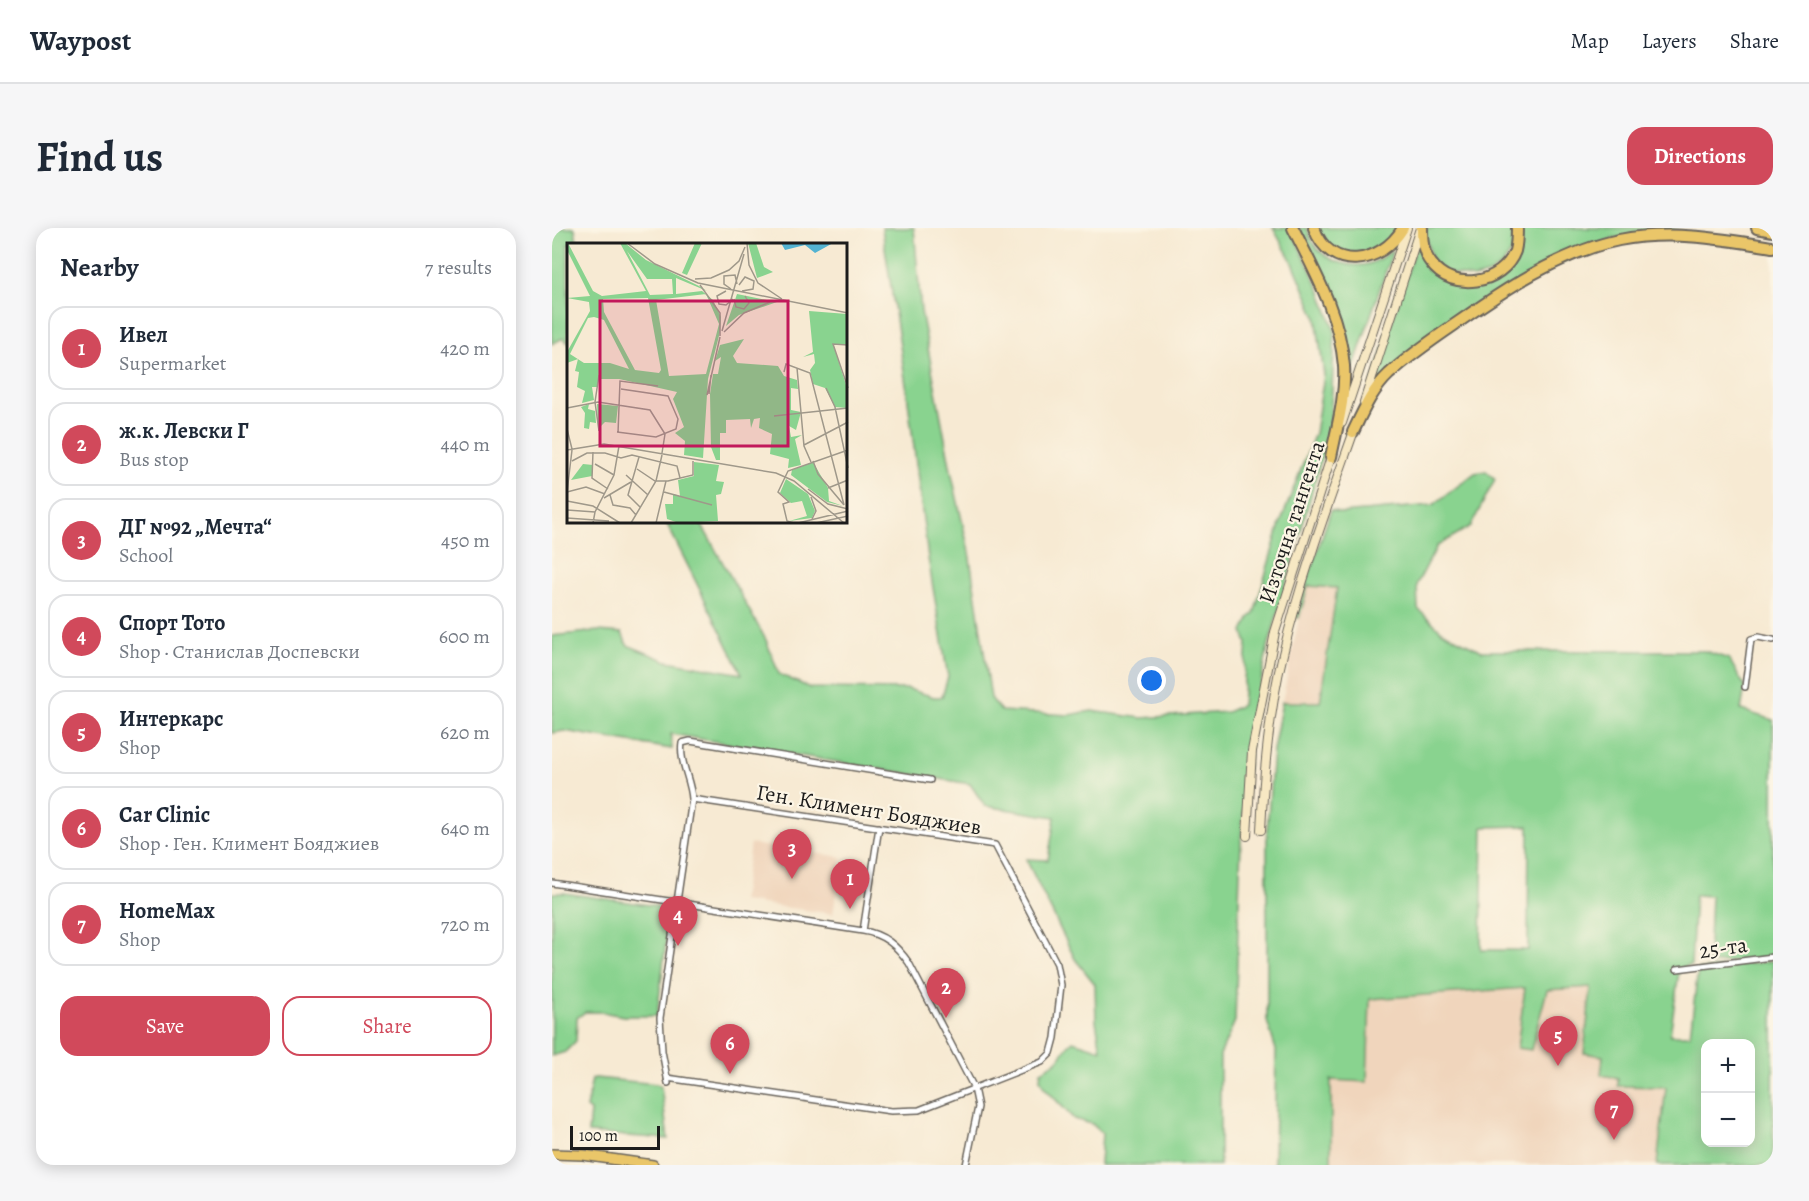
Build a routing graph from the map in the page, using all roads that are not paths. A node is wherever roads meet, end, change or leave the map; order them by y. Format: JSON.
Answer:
{"nodes":[{"id":1,"x":1293,"y":228,"type":"edge"},
{"id":2,"x":1314,"y":228,"type":"edge"},
{"id":3,"x":1405,"y":228,"type":"edge"},
{"id":4,"x":1421,"y":228,"type":"edge"},
{"id":5,"x":1517,"y":228,"type":"edge"},
{"id":6,"x":1681,"y":228,"type":"edge"},
{"id":7,"x":1757,"y":228,"type":"edge"},
{"id":8,"x":1762,"y":228,"type":"edge"},
{"id":9,"x":1773,"y":231,"type":"edge"},
{"id":10,"x":1773,"y":247,"type":"edge"},
{"id":11,"x":1353,"y":432,"type":"junction"},
{"id":12,"x":1331,"y":457,"type":"junction"},
{"id":13,"x":1773,"y":640,"type":"edge"},
{"id":14,"x":1745,"y":687,"type":"dead end"},
{"id":15,"x":930,"y":780,"type":"dead end"},
{"id":16,"x":692,"y":798,"type":"junction"},
{"id":17,"x":879,"y":827,"type":"junction"},
{"id":18,"x":1261,"y":830,"type":"dead end"},
{"id":19,"x":1247,"y":836,"type":"dead end"},
{"id":20,"x":552,"y":884,"type":"edge"},
{"id":21,"x":676,"y":902,"type":"junction"},
{"id":22,"x":863,"y":931,"type":"junction"},
{"id":23,"x":1773,"y":957,"type":"edge"},
{"id":24,"x":1677,"y":969,"type":"dead end"},
{"id":25,"x":974,"y":1088,"type":"junction"},
{"id":26,"x":552,"y":1154,"type":"edge"},
{"id":27,"x":653,"y":1165,"type":"edge"},
{"id":28,"x":966,"y":1165,"type":"edge"}],
"edges":[{"from":1,"to":12,"type":"highway"},
{"from":2,"to":3,"type":"highway"},
{"from":3,"to":12,"type":"street","name":"Източна тангента"},
{"from":4,"to":5,"type":"highway"},
{"from":4,"to":11,"type":"street","name":"Източна тангента"},
{"from":6,"to":10,"type":"highway"},
{"from":7,"to":9,"type":"highway"},
{"from":8,"to":9,"type":"highway"},
{"from":10,"to":11,"type":"highway"},
{"from":11,"to":18,"type":"street","name":"Източна тангента"},
{"from":12,"to":19,"type":"street","name":"Източна тангента"},
{"from":13,"to":14,"type":"street"},
{"from":15,"to":16,"type":"street"},
{"from":16,"to":17,"type":"street","name":"Ген. Климент Бояджиев"},
{"from":16,"to":21,"type":"street"},
{"from":17,"to":22,"type":"street"},
{"from":17,"to":25,"type":"street","name":"Ген. Климент Бояджиев"},
{"from":20,"to":21,"type":"street"},
{"from":21,"to":22,"type":"street"},
{"from":21,"to":25,"type":"street","name":"Ген. Климент Бояджиев"},
{"from":22,"to":25,"type":"street"},
{"from":23,"to":24,"type":"street","name":"25-та"},
{"from":25,"to":28,"type":"street"},
{"from":26,"to":27,"type":"main road"}]}
